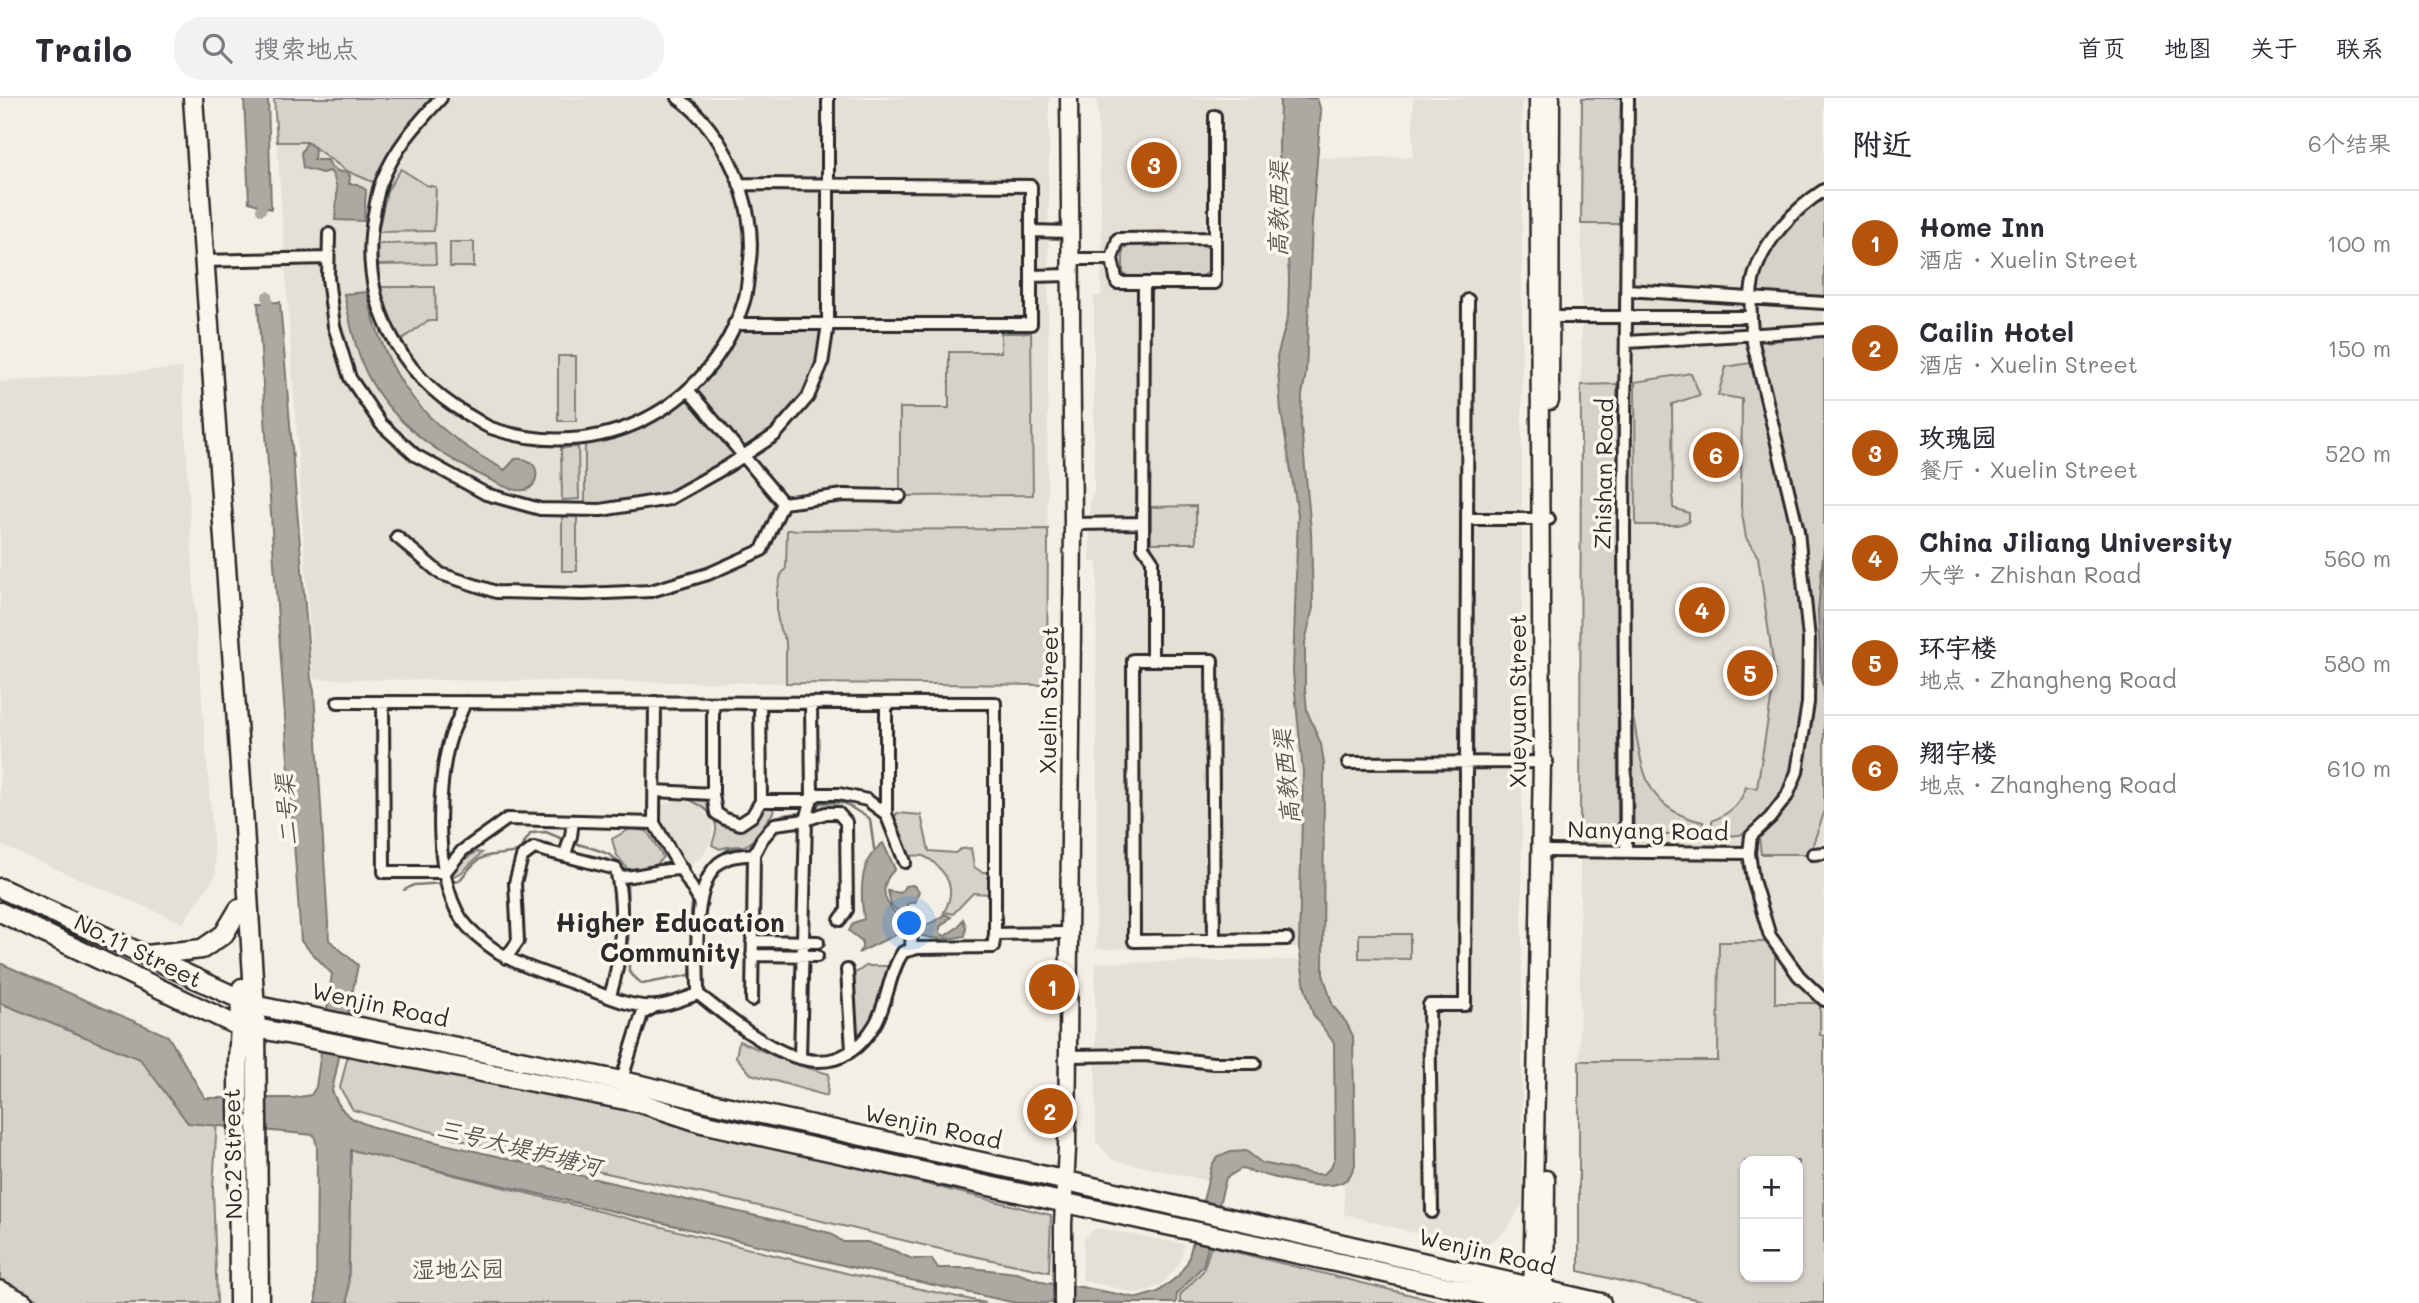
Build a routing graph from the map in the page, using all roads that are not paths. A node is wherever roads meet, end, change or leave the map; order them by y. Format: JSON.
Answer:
{"nodes":[{"id":1,"x":184,"y":98,"type":"edge"},
{"id":2,"x":193,"y":98,"type":"edge"},
{"id":3,"x":441,"y":98,"type":"edge"},
{"id":4,"x":678,"y":98,"type":"edge"},
{"id":5,"x":828,"y":98,"type":"edge"},
{"id":6,"x":1069,"y":98,"type":"edge"},
{"id":7,"x":1538,"y":98,"type":"edge"},
{"id":8,"x":1551,"y":98,"type":"edge"},
{"id":9,"x":1628,"y":98,"type":"edge"},
{"id":10,"x":1215,"y":116,"type":"dead end"},
{"id":11,"x":739,"y":184,"type":"junction"},
{"id":12,"x":828,"y":184,"type":"junction"},
{"id":13,"x":1824,"y":190,"type":"edge"},
{"id":14,"x":1031,"y":231,"type":"junction"},
{"id":15,"x":1069,"y":232,"type":"junction"},
{"id":16,"x":328,"y":234,"type":"dead end"},
{"id":17,"x":1215,"y":238,"type":"junction"},
{"id":18,"x":327,"y":258,"type":"junction"},
{"id":19,"x":1112,"y":259,"type":"junction"},
{"id":20,"x":204,"y":261,"type":"junction"},
{"id":21,"x":1070,"y":267,"type":"junction"},
{"id":22,"x":1031,"y":276,"type":"junction"},
{"id":23,"x":1144,"y":283,"type":"junction"},
{"id":24,"x":1627,"y":290,"type":"junction"},
{"id":25,"x":1751,"y":299,"type":"junction"},
{"id":26,"x":1468,"y":300,"type":"dead end"},
{"id":27,"x":1824,"y":303,"type":"edge"},
{"id":28,"x":1627,"y":316,"type":"junction"},
{"id":29,"x":1551,"y":317,"type":"junction"},
{"id":30,"x":1751,"y":317,"type":"junction"},
{"id":31,"x":734,"y":324,"type":"junction"},
{"id":32,"x":828,"y":324,"type":"junction"},
{"id":33,"x":1824,"y":330,"type":"edge"},
{"id":34,"x":1753,"y":336,"type":"junction"},
{"id":35,"x":1626,"y":342,"type":"junction"},
{"id":36,"x":690,"y":391,"type":"junction"},
{"id":37,"x":743,"y":456,"type":"junction"},
{"id":38,"x":900,"y":496,"type":"dead end"},
{"id":39,"x":783,"y":503,"type":"junction"},
{"id":40,"x":1467,"y":519,"type":"junction"},
{"id":41,"x":1545,"y":519,"type":"junction"},
{"id":42,"x":1143,"y":523,"type":"junction"},
{"id":43,"x":1073,"y":524,"type":"junction"},
{"id":44,"x":397,"y":537,"type":"dead end"},
{"id":45,"x":1152,"y":660,"type":"junction"},
{"id":46,"x":338,"y":702,"type":"dead end"},
{"id":47,"x":383,"y":702,"type":"junction"},
{"id":48,"x":465,"y":702,"type":"junction"},
{"id":49,"x":655,"y":702,"type":"junction"},
{"id":50,"x":760,"y":703,"type":"junction"},
{"id":51,"x":811,"y":703,"type":"junction"},
{"id":52,"x":713,"y":704,"type":"junction"},
{"id":53,"x":886,"y":704,"type":"junction"},
{"id":54,"x":1466,"y":762,"type":"junction"},
{"id":55,"x":1545,"y":762,"type":"junction"},
{"id":56,"x":1348,"y":763,"type":"dead end"},
{"id":57,"x":655,"y":791,"type":"junction"},
{"id":58,"x":713,"y":794,"type":"junction"},
{"id":59,"x":761,"y":801,"type":"junction"},
{"id":60,"x":811,"y":802,"type":"junction"},
{"id":61,"x":886,"y":814,"type":"junction"},
{"id":62,"x":806,"y":820,"type":"junction"},
{"id":63,"x":572,"y":821,"type":"junction"},
{"id":64,"x":654,"y":823,"type":"junction"},
{"id":65,"x":567,"y":846,"type":"junction"},
{"id":66,"x":1547,"y":851,"type":"junction"},
{"id":67,"x":1626,"y":851,"type":"junction"},
{"id":68,"x":1749,"y":853,"type":"junction"},
{"id":69,"x":754,"y":854,"type":"junction"},
{"id":70,"x":905,"y":862,"type":"dead end"},
{"id":71,"x":682,"y":869,"type":"junction"},
{"id":72,"x":445,"y":874,"type":"junction"},
{"id":73,"x":622,"y":877,"type":"junction"},
{"id":74,"x":0,"y":888,"type":"edge"},
{"id":75,"x":699,"y":900,"type":"junction"},
{"id":76,"x":239,"y":909,"type":"junction"},
{"id":77,"x":0,"y":912,"type":"edge"},
{"id":78,"x":840,"y":920,"type":"dead end"},
{"id":79,"x":912,"y":924,"type":"dead end"},
{"id":80,"x":1069,"y":933,"type":"junction"},
{"id":81,"x":995,"y":934,"type":"junction"},
{"id":82,"x":1287,"y":939,"type":"dead end"},
{"id":83,"x":1214,"y":940,"type":"junction"},
{"id":84,"x":752,"y":941,"type":"junction"},
{"id":85,"x":803,"y":942,"type":"junction"},
{"id":86,"x":818,"y":942,"type":"dead end"},
{"id":87,"x":911,"y":950,"type":"junction"},
{"id":88,"x":145,"y":955,"type":"junction"},
{"id":89,"x":752,"y":955,"type":"junction"},
{"id":90,"x":803,"y":956,"type":"junction"},
{"id":91,"x":817,"y":956,"type":"dead end"},
{"id":92,"x":506,"y":958,"type":"junction"},
{"id":93,"x":847,"y":970,"type":"dead end"},
{"id":94,"x":698,"y":994,"type":"junction"},
{"id":95,"x":610,"y":996,"type":"junction"},
{"id":96,"x":752,"y":1000,"type":"dead end"},
{"id":97,"x":1824,"y":1000,"type":"edge"},
{"id":98,"x":248,"y":1002,"type":"junction"},
{"id":99,"x":656,"y":1006,"type":"junction"},
{"id":100,"x":248,"y":1028,"type":"junction"},
{"id":101,"x":852,"y":1049,"type":"junction"},
{"id":102,"x":1068,"y":1056,"type":"junction"},
{"id":103,"x":800,"y":1058,"type":"junction"},
{"id":104,"x":1255,"y":1063,"type":"dead end"},
{"id":105,"x":248,"y":1082,"type":"junction"},
{"id":106,"x":621,"y":1083,"type":"junction"},
{"id":107,"x":1066,"y":1181,"type":"junction"},
{"id":108,"x":1065,"y":1201,"type":"junction"},
{"id":109,"x":1432,"y":1212,"type":"dead end"},
{"id":110,"x":0,"y":1291,"type":"edge"},
{"id":111,"x":1538,"y":1296,"type":"edge"},
{"id":112,"x":23,"y":1303,"type":"edge"},
{"id":113,"x":239,"y":1303,"type":"edge"},
{"id":114,"x":259,"y":1303,"type":"edge"},
{"id":115,"x":1063,"y":1303,"type":"edge"},
{"id":116,"x":1522,"y":1303,"type":"edge"},
{"id":117,"x":1601,"y":1303,"type":"edge"}],
"edges":[{"from":1,"to":76,"type":"main road"},
{"from":2,"to":20,"type":"main road"},
{"from":3,"to":36,"type":"street"},
{"from":4,"to":11,"type":"street"},
{"from":5,"to":12,"type":"street"},
{"from":6,"to":15,"type":"main road","name":"Xuelin Street"},
{"from":7,"to":41,"type":"main road","name":"Xueyuan Street"},
{"from":8,"to":29,"type":"main road","name":"Xueyuan Street"},
{"from":9,"to":24,"type":"street","name":"Zhishan Road"},
{"from":10,"to":17,"type":"street"},
{"from":11,"to":12,"type":"street"},
{"from":11,"to":31,"type":"street"},
{"from":12,"to":14,"type":"street"},
{"from":12,"to":32,"type":"street"},
{"from":13,"to":25,"type":"street"},
{"from":14,"to":15,"type":"street"},
{"from":14,"to":22,"type":"street"},
{"from":15,"to":21,"type":"main road","name":"Xuelin Street"},
{"from":16,"to":18,"type":"street"},
{"from":17,"to":19,"type":"street"},
{"from":17,"to":23,"type":"street"},
{"from":18,"to":20,"type":"street"},
{"from":18,"to":37,"type":"street"},
{"from":19,"to":21,"type":"street"},
{"from":19,"to":23,"type":"street"},
{"from":20,"to":98,"type":"main road"},
{"from":21,"to":22,"type":"street"},
{"from":21,"to":43,"type":"main road","name":"Xuelin Street"},
{"from":22,"to":32,"type":"street"},
{"from":23,"to":42,"type":"street"},
{"from":24,"to":25,"type":"street"},
{"from":24,"to":28,"type":"street","name":"Zhishan Road"},
{"from":25,"to":27,"type":"street"},
{"from":25,"to":30,"type":"street"},
{"from":26,"to":40,"type":"street"},
{"from":28,"to":29,"type":"street"},
{"from":28,"to":30,"type":"street"},
{"from":28,"to":35,"type":"street","name":"Zhishan Road"},
{"from":29,"to":41,"type":"main road","name":"Xueyuan Street"},
{"from":30,"to":34,"type":"street"},
{"from":31,"to":32,"type":"street"},
{"from":31,"to":36,"type":"street"},
{"from":32,"to":37,"type":"street"},
{"from":33,"to":34,"type":"street"},
{"from":34,"to":35,"type":"street"},
{"from":34,"to":68,"type":"street"},
{"from":35,"to":67,"type":"street","name":"Zhishan Road"},
{"from":36,"to":37,"type":"street"},
{"from":37,"to":39,"type":"street"},
{"from":38,"to":39,"type":"street"},
{"from":39,"to":44,"type":"street"},
{"from":40,"to":41,"type":"street"},
{"from":40,"to":54,"type":"street"},
{"from":41,"to":55,"type":"main road","name":"Xueyuan Street"},
{"from":42,"to":43,"type":"street"},
{"from":42,"to":45,"type":"street"},
{"from":43,"to":80,"type":"main road","name":"Xuelin Street"},
{"from":45,"to":83,"type":"street"},
{"from":45,"to":83,"type":"street"},
{"from":46,"to":47,"type":"street"},
{"from":47,"to":48,"type":"street"},
{"from":47,"to":72,"type":"street"},
{"from":48,"to":49,"type":"street"},
{"from":48,"to":72,"type":"street"},
{"from":49,"to":52,"type":"street"},
{"from":49,"to":57,"type":"street"},
{"from":50,"to":51,"type":"street"},
{"from":50,"to":52,"type":"street"},
{"from":50,"to":59,"type":"street"},
{"from":51,"to":53,"type":"street"},
{"from":51,"to":60,"type":"street"},
{"from":52,"to":58,"type":"street"},
{"from":53,"to":61,"type":"street"},
{"from":53,"to":81,"type":"street"},
{"from":54,"to":55,"type":"street"},
{"from":54,"to":56,"type":"street"},
{"from":54,"to":109,"type":"street"},
{"from":55,"to":66,"type":"main road","name":"Xueyuan Street"},
{"from":55,"to":111,"type":"main road","name":"Xueyuan Street"},
{"from":57,"to":58,"type":"street"},
{"from":57,"to":64,"type":"street"},
{"from":58,"to":59,"type":"street"},
{"from":59,"to":60,"type":"street"},
{"from":60,"to":61,"type":"street"},
{"from":60,"to":62,"type":"street"},
{"from":61,"to":70,"type":"street"},
{"from":62,"to":69,"type":"street"},
{"from":62,"to":78,"type":"street"},
{"from":62,"to":85,"type":"street"},
{"from":63,"to":64,"type":"street"},
{"from":63,"to":65,"type":"street"},
{"from":63,"to":72,"type":"street"},
{"from":64,"to":71,"type":"street"},
{"from":65,"to":73,"type":"street"},
{"from":65,"to":92,"type":"street"},
{"from":66,"to":67,"type":"street","name":"Nanyang Road"},
{"from":66,"to":111,"type":"main road","name":"Xueyuan Street"},
{"from":67,"to":68,"type":"street","name":"Nanyang Road"},
{"from":68,"to":97,"type":"street"},
{"from":69,"to":75,"type":"street"},
{"from":69,"to":84,"type":"street"},
{"from":71,"to":73,"type":"street"},
{"from":71,"to":75,"type":"street"},
{"from":72,"to":92,"type":"street"},
{"from":73,"to":95,"type":"street"},
{"from":74,"to":88,"type":"main road","name":"No.11 Street"},
{"from":75,"to":94,"type":"street"},
{"from":76,"to":88,"type":"main road"},
{"from":76,"to":98,"type":"main road"},
{"from":77,"to":100,"type":"main road","name":"No.11 Street"},
{"from":79,"to":87,"type":"street"},
{"from":80,"to":81,"type":"street"},
{"from":80,"to":102,"type":"main road","name":"Xuelin Street"},
{"from":81,"to":87,"type":"street"},
{"from":82,"to":83,"type":"street"},
{"from":84,"to":85,"type":"street"},
{"from":84,"to":89,"type":"street"},
{"from":85,"to":86,"type":"street"},
{"from":85,"to":90,"type":"street"},
{"from":87,"to":101,"type":"street"},
{"from":88,"to":98,"type":"main road","name":"No.11 Street"},
{"from":89,"to":90,"type":"street"},
{"from":89,"to":96,"type":"street"},
{"from":90,"to":91,"type":"street"},
{"from":90,"to":103,"type":"street"},
{"from":92,"to":95,"type":"street"},
{"from":93,"to":101,"type":"street"},
{"from":94,"to":99,"type":"street"},
{"from":94,"to":103,"type":"street"},
{"from":95,"to":99,"type":"street"},
{"from":98,"to":100,"type":"main road","name":"No.2 Street"},
{"from":98,"to":106,"type":"main road","name":"Wenjin Road"},
{"from":99,"to":106,"type":"street"},
{"from":100,"to":105,"type":"main road","name":"No.2 Street"},
{"from":100,"to":108,"type":"main road","name":"Wenjin Road"},
{"from":101,"to":103,"type":"street"},
{"from":102,"to":104,"type":"street"},
{"from":102,"to":107,"type":"main road","name":"Xuelin Street"},
{"from":105,"to":113,"type":"main road","name":"No.2 Street"},
{"from":105,"to":114,"type":"main road","name":"No.2 Street"},
{"from":106,"to":107,"type":"main road","name":"Wenjin Road"},
{"from":107,"to":108,"type":"main road","name":"Xuelin Street"},
{"from":107,"to":111,"type":"main road","name":"Wenjin Road"},
{"from":108,"to":115,"type":"main road","name":"Xuelin Street"},
{"from":108,"to":116,"type":"main road","name":"Wenjin Road"},
{"from":110,"to":112,"type":"highway"},
{"from":111,"to":117,"type":"main road","name":"Wenjin Road"}]}
